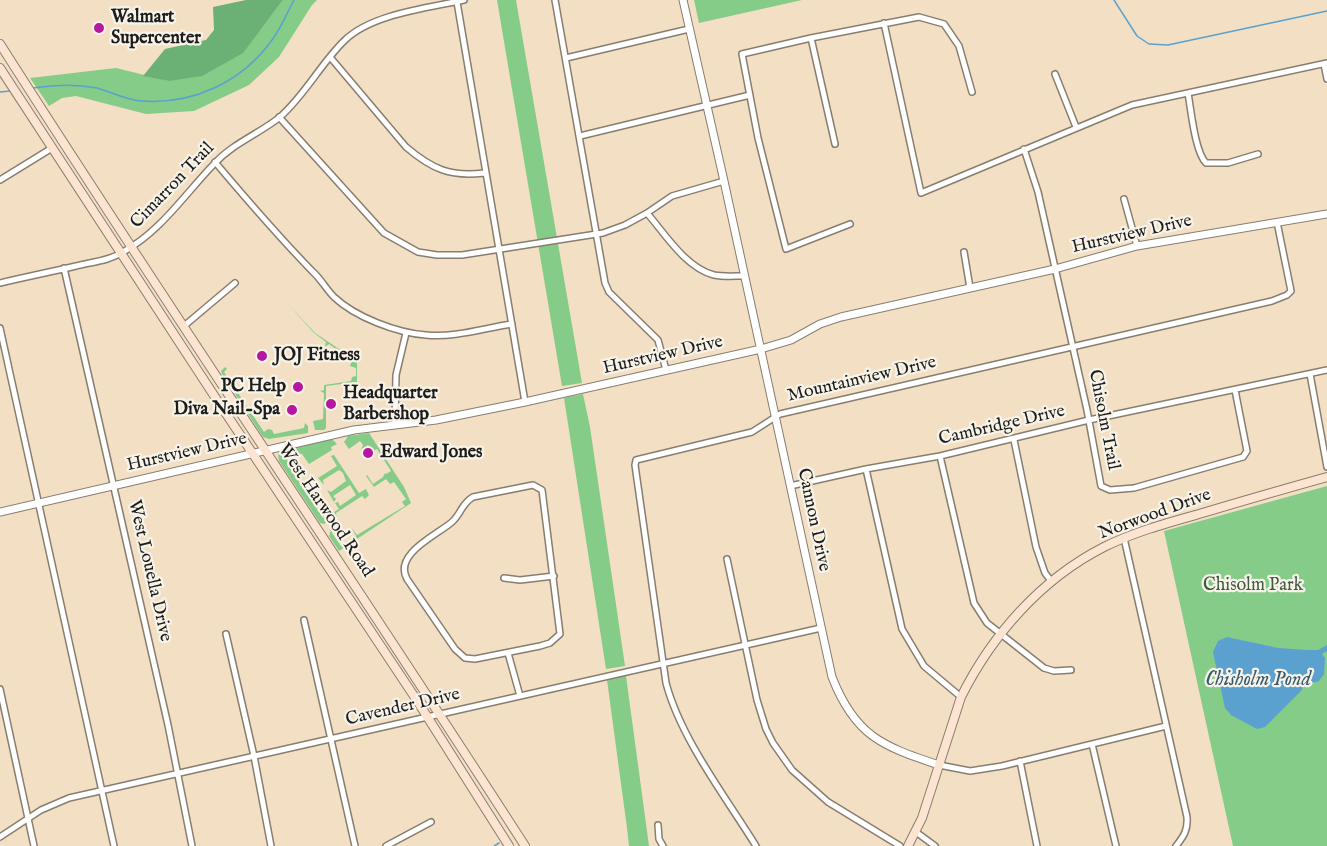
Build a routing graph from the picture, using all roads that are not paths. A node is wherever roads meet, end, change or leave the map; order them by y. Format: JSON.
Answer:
{"nodes":[{"id":1,"x":555,"y":0,"type":"edge"},
{"id":2,"x":683,"y":0,"type":"edge"},
{"id":3,"x":461,"y":1,"type":"edge"},
{"id":4,"x":884,"y":23,"type":"junction"},
{"id":5,"x":689,"y":29,"type":"junction"},
{"id":6,"x":811,"y":38,"type":"junction"},
{"id":7,"x":0,"y":44,"type":"edge"},
{"id":8,"x":330,"y":57,"type":"junction"},
{"id":9,"x":566,"y":58,"type":"junction"},
{"id":10,"x":1326,"y":63,"type":"edge"},
{"id":11,"x":0,"y":68,"type":"edge"},
{"id":12,"x":1054,"y":74,"type":"dead end"},
{"id":13,"x":1327,"y":79,"type":"edge"},
{"id":14,"x":972,"y":92,"type":"dead end"},
{"id":15,"x":1188,"y":93,"type":"junction"},
{"id":16,"x":750,"y":95,"type":"junction"},
{"id":17,"x":706,"y":105,"type":"junction"},
{"id":18,"x":279,"y":117,"type":"junction"},
{"id":19,"x":1076,"y":127,"type":"junction"},
{"id":20,"x":580,"y":136,"type":"junction"},
{"id":21,"x":835,"y":144,"type":"dead end"},
{"id":22,"x":52,"y":148,"type":"junction"},
{"id":23,"x":1024,"y":149,"type":"junction"},
{"id":24,"x":1258,"y":154,"type":"dead end"},
{"id":25,"x":215,"y":162,"type":"junction"},
{"id":26,"x":484,"y":173,"type":"junction"},
{"id":27,"x":0,"y":180,"type":"edge"},
{"id":28,"x":724,"y":181,"type":"junction"},
{"id":29,"x":1124,"y":199,"type":"dead end"},
{"id":30,"x":647,"y":213,"type":"junction"},
{"id":31,"x":1327,"y":214,"type":"edge"},
{"id":32,"x":1277,"y":222,"type":"junction"},
{"id":33,"x":850,"y":224,"type":"dead end"},
{"id":34,"x":595,"y":234,"type":"junction"},
{"id":35,"x":1137,"y":246,"type":"junction"},
{"id":36,"x":132,"y":247,"type":"junction"},
{"id":37,"x":500,"y":249,"type":"junction"},
{"id":38,"x":964,"y":252,"type":"dead end"},
{"id":39,"x":121,"y":254,"type":"junction"},
{"id":40,"x":64,"y":268,"type":"junction"},
{"id":41,"x":1055,"y":269,"type":"junction"},
{"id":42,"x":743,"y":276,"type":"junction"},
{"id":43,"x":0,"y":282,"type":"edge"},
{"id":44,"x":234,"y":283,"type":"dead end"},
{"id":45,"x":970,"y":288,"type":"junction"},
{"id":46,"x":512,"y":324,"type":"junction"},
{"id":47,"x":184,"y":326,"type":"junction"},
{"id":48,"x":0,"y":328,"type":"edge"},
{"id":49,"x":406,"y":333,"type":"junction"},
{"id":50,"x":1072,"y":346,"type":"junction"},
{"id":51,"x":761,"y":349,"type":"junction"},
{"id":52,"x":666,"y":370,"type":"junction"},
{"id":53,"x":1327,"y":370,"type":"edge"},
{"id":54,"x":1310,"y":374,"type":"junction"},
{"id":55,"x":1235,"y":390,"type":"junction"},
{"id":56,"x":525,"y":402,"type":"junction"},
{"id":57,"x":774,"y":416,"type":"junction"},
{"id":58,"x":1089,"y":420,"type":"junction"},
{"id":59,"x":394,"y":425,"type":"junction"},
{"id":60,"x":1014,"y":440,"type":"junction"},
{"id":61,"x":266,"y":450,"type":"junction"},
{"id":62,"x":253,"y":453,"type":"junction"},
{"id":63,"x":940,"y":456,"type":"junction"},
{"id":64,"x":1327,"y":467,"type":"edge"},
{"id":65,"x":866,"y":469,"type":"junction"},
{"id":66,"x":1327,"y":477,"type":"edge"},
{"id":67,"x":114,"y":485,"type":"junction"},
{"id":68,"x":790,"y":486,"type":"junction"},
{"id":69,"x":39,"y":503,"type":"junction"},
{"id":70,"x":0,"y":512,"type":"edge"},
{"id":71,"x":1124,"y":538,"type":"junction"},
{"id":72,"x":727,"y":559,"type":"dead end"},
{"id":73,"x":554,"y":576,"type":"junction"},
{"id":74,"x":504,"y":578,"type":"dead end"},
{"id":75,"x":1052,"y":582,"type":"junction"},
{"id":76,"x":304,"y":620,"type":"dead end"},
{"id":77,"x":821,"y":628,"type":"junction"},
{"id":78,"x":1001,"y":633,"type":"junction"},
{"id":79,"x":226,"y":634,"type":"dead end"},
{"id":80,"x":746,"y":645,"type":"junction"},
{"id":81,"x":508,"y":653,"type":"junction"},
{"id":82,"x":663,"y":664,"type":"junction"},
{"id":83,"x":1071,"y":670,"type":"dead end"},
{"id":84,"x":0,"y":689,"type":"edge"},
{"id":85,"x":520,"y":696,"type":"junction"},
{"id":86,"x":961,"y":698,"type":"junction"},
{"id":87,"x":441,"y":715,"type":"junction"},
{"id":88,"x":428,"y":718,"type":"junction"},
{"id":89,"x":1166,"y":726,"type":"junction"},
{"id":90,"x":331,"y":740,"type":"junction"},
{"id":91,"x":1092,"y":744,"type":"junction"},
{"id":92,"x":254,"y":756,"type":"junction"},
{"id":93,"x":1020,"y":761,"type":"junction"},
{"id":94,"x":939,"y":765,"type":"junction"},
{"id":95,"x":178,"y":773,"type":"junction"},
{"id":96,"x":103,"y":791,"type":"junction"},
{"id":97,"x":28,"y":817,"type":"junction"},
{"id":98,"x":431,"y":822,"type":"dead end"},
{"id":99,"x":658,"y":825,"type":"dead end"},
{"id":100,"x":916,"y":832,"type":"junction"},
{"id":101,"x":0,"y":837,"type":"edge"},
{"id":102,"x":34,"y":846,"type":"edge"},
{"id":103,"x":114,"y":846,"type":"edge"},
{"id":104,"x":192,"y":846,"type":"edge"},
{"id":105,"x":271,"y":846,"type":"edge"},
{"id":106,"x":355,"y":846,"type":"edge"},
{"id":107,"x":386,"y":846,"type":"edge"},
{"id":108,"x":509,"y":846,"type":"edge"},
{"id":109,"x":525,"y":846,"type":"edge"},
{"id":110,"x":663,"y":846,"type":"edge"},
{"id":111,"x":756,"y":846,"type":"edge"},
{"id":112,"x":900,"y":846,"type":"edge"},
{"id":113,"x":908,"y":846,"type":"edge"},
{"id":114,"x":935,"y":846,"type":"edge"},
{"id":115,"x":1037,"y":846,"type":"edge"},
{"id":116,"x":1116,"y":846,"type":"edge"},
{"id":117,"x":1176,"y":846,"type":"edge"}],
"edges":[{"from":1,"to":9,"type":"street"},
{"from":2,"to":5,"type":"street","name":"Cannon Drive"},
{"from":3,"to":8,"type":"street","name":"Cimarron Trail"},
{"from":3,"to":26,"type":"street"},
{"from":4,"to":6,"type":"street"},
{"from":4,"to":14,"type":"street"},
{"from":4,"to":23,"type":"street"},
{"from":5,"to":9,"type":"street"},
{"from":5,"to":17,"type":"street","name":"Cannon Drive"},
{"from":6,"to":16,"type":"street"},
{"from":6,"to":21,"type":"street"},
{"from":7,"to":36,"type":"main road","name":"West Harwood Road"},
{"from":8,"to":18,"type":"street","name":"Cimarron Trail"},
{"from":8,"to":26,"type":"street"},
{"from":9,"to":20,"type":"street"},
{"from":10,"to":13,"type":"street"},
{"from":10,"to":15,"type":"street"},
{"from":11,"to":22,"type":"main road","name":"West Harwood Road"},
{"from":12,"to":19,"type":"street"},
{"from":15,"to":19,"type":"street"},
{"from":15,"to":24,"type":"street"},
{"from":16,"to":17,"type":"street"},
{"from":16,"to":33,"type":"street"},
{"from":17,"to":20,"type":"street"},
{"from":17,"to":28,"type":"street","name":"Cannon Drive"},
{"from":18,"to":25,"type":"street","name":"Cimarron Trail"},
{"from":18,"to":37,"type":"street"},
{"from":19,"to":23,"type":"street"},
{"from":20,"to":34,"type":"street"},
{"from":22,"to":27,"type":"street"},
{"from":22,"to":39,"type":"main road","name":"West Harwood Road"},
{"from":23,"to":41,"type":"street","name":"Chisolm Trail"},
{"from":25,"to":36,"type":"street","name":"Cimarron Trail"},
{"from":25,"to":49,"type":"street"},
{"from":26,"to":37,"type":"street"},
{"from":28,"to":30,"type":"street"},
{"from":28,"to":42,"type":"street","name":"Cannon Drive"},
{"from":29,"to":35,"type":"street"},
{"from":30,"to":34,"type":"street"},
{"from":30,"to":42,"type":"street"},
{"from":31,"to":32,"type":"street","name":"Hurstview Drive"},
{"from":32,"to":35,"type":"street","name":"Hurstview Drive"},
{"from":32,"to":50,"type":"street","name":"Mountainview Drive"},
{"from":34,"to":37,"type":"street"},
{"from":34,"to":52,"type":"street"},
{"from":35,"to":41,"type":"street","name":"Hurstview Drive"},
{"from":36,"to":39,"type":"street","name":"Cimarron Trail"},
{"from":36,"to":47,"type":"main road","name":"West Harwood Road"},
{"from":37,"to":46,"type":"street"},
{"from":38,"to":45,"type":"street"},
{"from":39,"to":40,"type":"street","name":"Cimarron Trail"},
{"from":39,"to":62,"type":"main road","name":"West Harwood Road"},
{"from":40,"to":43,"type":"street","name":"Cimarron Trail"},
{"from":40,"to":67,"type":"street","name":"West Louella Drive"},
{"from":41,"to":45,"type":"street","name":"Hurstview Drive"},
{"from":41,"to":50,"type":"street","name":"Chisolm Trail"},
{"from":42,"to":51,"type":"street","name":"Cannon Drive"},
{"from":44,"to":47,"type":"street"},
{"from":45,"to":51,"type":"street","name":"Hurstview Drive"},
{"from":46,"to":49,"type":"street"},
{"from":46,"to":56,"type":"street"},
{"from":47,"to":61,"type":"main road","name":"West Harwood Road"},
{"from":48,"to":69,"type":"street"},
{"from":49,"to":59,"type":"street"},
{"from":50,"to":57,"type":"street","name":"Mountainview Drive"},
{"from":50,"to":58,"type":"street","name":"Chisolm Trail"},
{"from":51,"to":52,"type":"street","name":"Hurstview Drive"},
{"from":51,"to":57,"type":"street","name":"Cannon Drive"},
{"from":52,"to":56,"type":"street","name":"Hurstview Drive"},
{"from":53,"to":54,"type":"street","name":"Cambridge Drive"},
{"from":54,"to":55,"type":"street","name":"Cambridge Drive"},
{"from":54,"to":64,"type":"street"},
{"from":55,"to":58,"type":"street","name":"Cambridge Drive"},
{"from":55,"to":58,"type":"street","name":"Chisolm Trail"},
{"from":56,"to":59,"type":"street","name":"Hurstview Drive"},
{"from":57,"to":68,"type":"street","name":"Cannon Drive"},
{"from":57,"to":82,"type":"street","name":"Mountainview Drive"},
{"from":58,"to":60,"type":"street","name":"Cambridge Drive"},
{"from":59,"to":61,"type":"street","name":"Hurstview Drive"},
{"from":60,"to":63,"type":"street","name":"Cambridge Drive"},
{"from":60,"to":75,"type":"street"},
{"from":61,"to":62,"type":"street","name":"Hurstview Drive"},
{"from":61,"to":87,"type":"main road","name":"West Harwood Road"},
{"from":62,"to":67,"type":"street","name":"Hurstview Drive"},
{"from":62,"to":88,"type":"main road","name":"West Harwood Road"},
{"from":63,"to":65,"type":"street","name":"Cambridge Drive"},
{"from":63,"to":78,"type":"street"},
{"from":65,"to":68,"type":"street","name":"Cambridge Drive"},
{"from":65,"to":86,"type":"street"},
{"from":66,"to":71,"type":"main road","name":"Norwood Drive"},
{"from":67,"to":69,"type":"street","name":"Hurstview Drive"},
{"from":67,"to":95,"type":"street","name":"West Louella Drive"},
{"from":68,"to":77,"type":"street","name":"Cannon Drive"},
{"from":69,"to":70,"type":"street","name":"Hurstview Drive"},
{"from":69,"to":96,"type":"street"},
{"from":71,"to":75,"type":"main road","name":"Norwood Drive"},
{"from":71,"to":89,"type":"street"},
{"from":72,"to":80,"type":"street"},
{"from":73,"to":74,"type":"street"},
{"from":73,"to":81,"type":"street"},
{"from":73,"to":81,"type":"street"},
{"from":75,"to":78,"type":"main road","name":"Norwood Drive"},
{"from":76,"to":90,"type":"street"},
{"from":77,"to":80,"type":"street","name":"Cavender Drive"},
{"from":77,"to":94,"type":"street","name":"Cannon Drive"},
{"from":78,"to":83,"type":"street"},
{"from":78,"to":86,"type":"main road","name":"Norwood Drive"},
{"from":79,"to":92,"type":"street"},
{"from":80,"to":82,"type":"street","name":"Cavender Drive"},
{"from":80,"to":112,"type":"street"},
{"from":81,"to":85,"type":"street"},
{"from":82,"to":85,"type":"street","name":"Cavender Drive"},
{"from":82,"to":111,"type":"street","name":"Mountainview Drive"},
{"from":84,"to":97,"type":"street"},
{"from":85,"to":87,"type":"street","name":"Cavender Drive"},
{"from":86,"to":94,"type":"main road","name":"Norwood Drive"},
{"from":87,"to":88,"type":"street","name":"Cavender Drive"},
{"from":87,"to":109,"type":"main road","name":"West Harwood Road"},
{"from":88,"to":90,"type":"street","name":"Cavender Drive"},
{"from":88,"to":108,"type":"main road","name":"West Harwood Road"},
{"from":89,"to":91,"type":"street","name":"Cannon Drive"},
{"from":89,"to":117,"type":"street"},
{"from":90,"to":92,"type":"street","name":"Cavender Drive"},
{"from":90,"to":106,"type":"street"},
{"from":91,"to":93,"type":"street","name":"Cannon Drive"},
{"from":91,"to":116,"type":"street"},
{"from":92,"to":95,"type":"street","name":"Cavender Drive"},
{"from":92,"to":105,"type":"street"},
{"from":93,"to":94,"type":"street","name":"Cannon Drive"},
{"from":93,"to":115,"type":"street"},
{"from":94,"to":100,"type":"main road","name":"Norwood Drive"},
{"from":95,"to":96,"type":"street","name":"Cavender Drive"},
{"from":95,"to":104,"type":"street","name":"West Louella Drive"},
{"from":96,"to":97,"type":"street","name":"Cavender Drive"},
{"from":96,"to":103,"type":"street"},
{"from":97,"to":101,"type":"street","name":"Cavender Drive"},
{"from":97,"to":102,"type":"street"},
{"from":98,"to":107,"type":"street"},
{"from":99,"to":110,"type":"street"},
{"from":100,"to":113,"type":"main road","name":"Norwood Drive"},
{"from":100,"to":114,"type":"street"}]}
